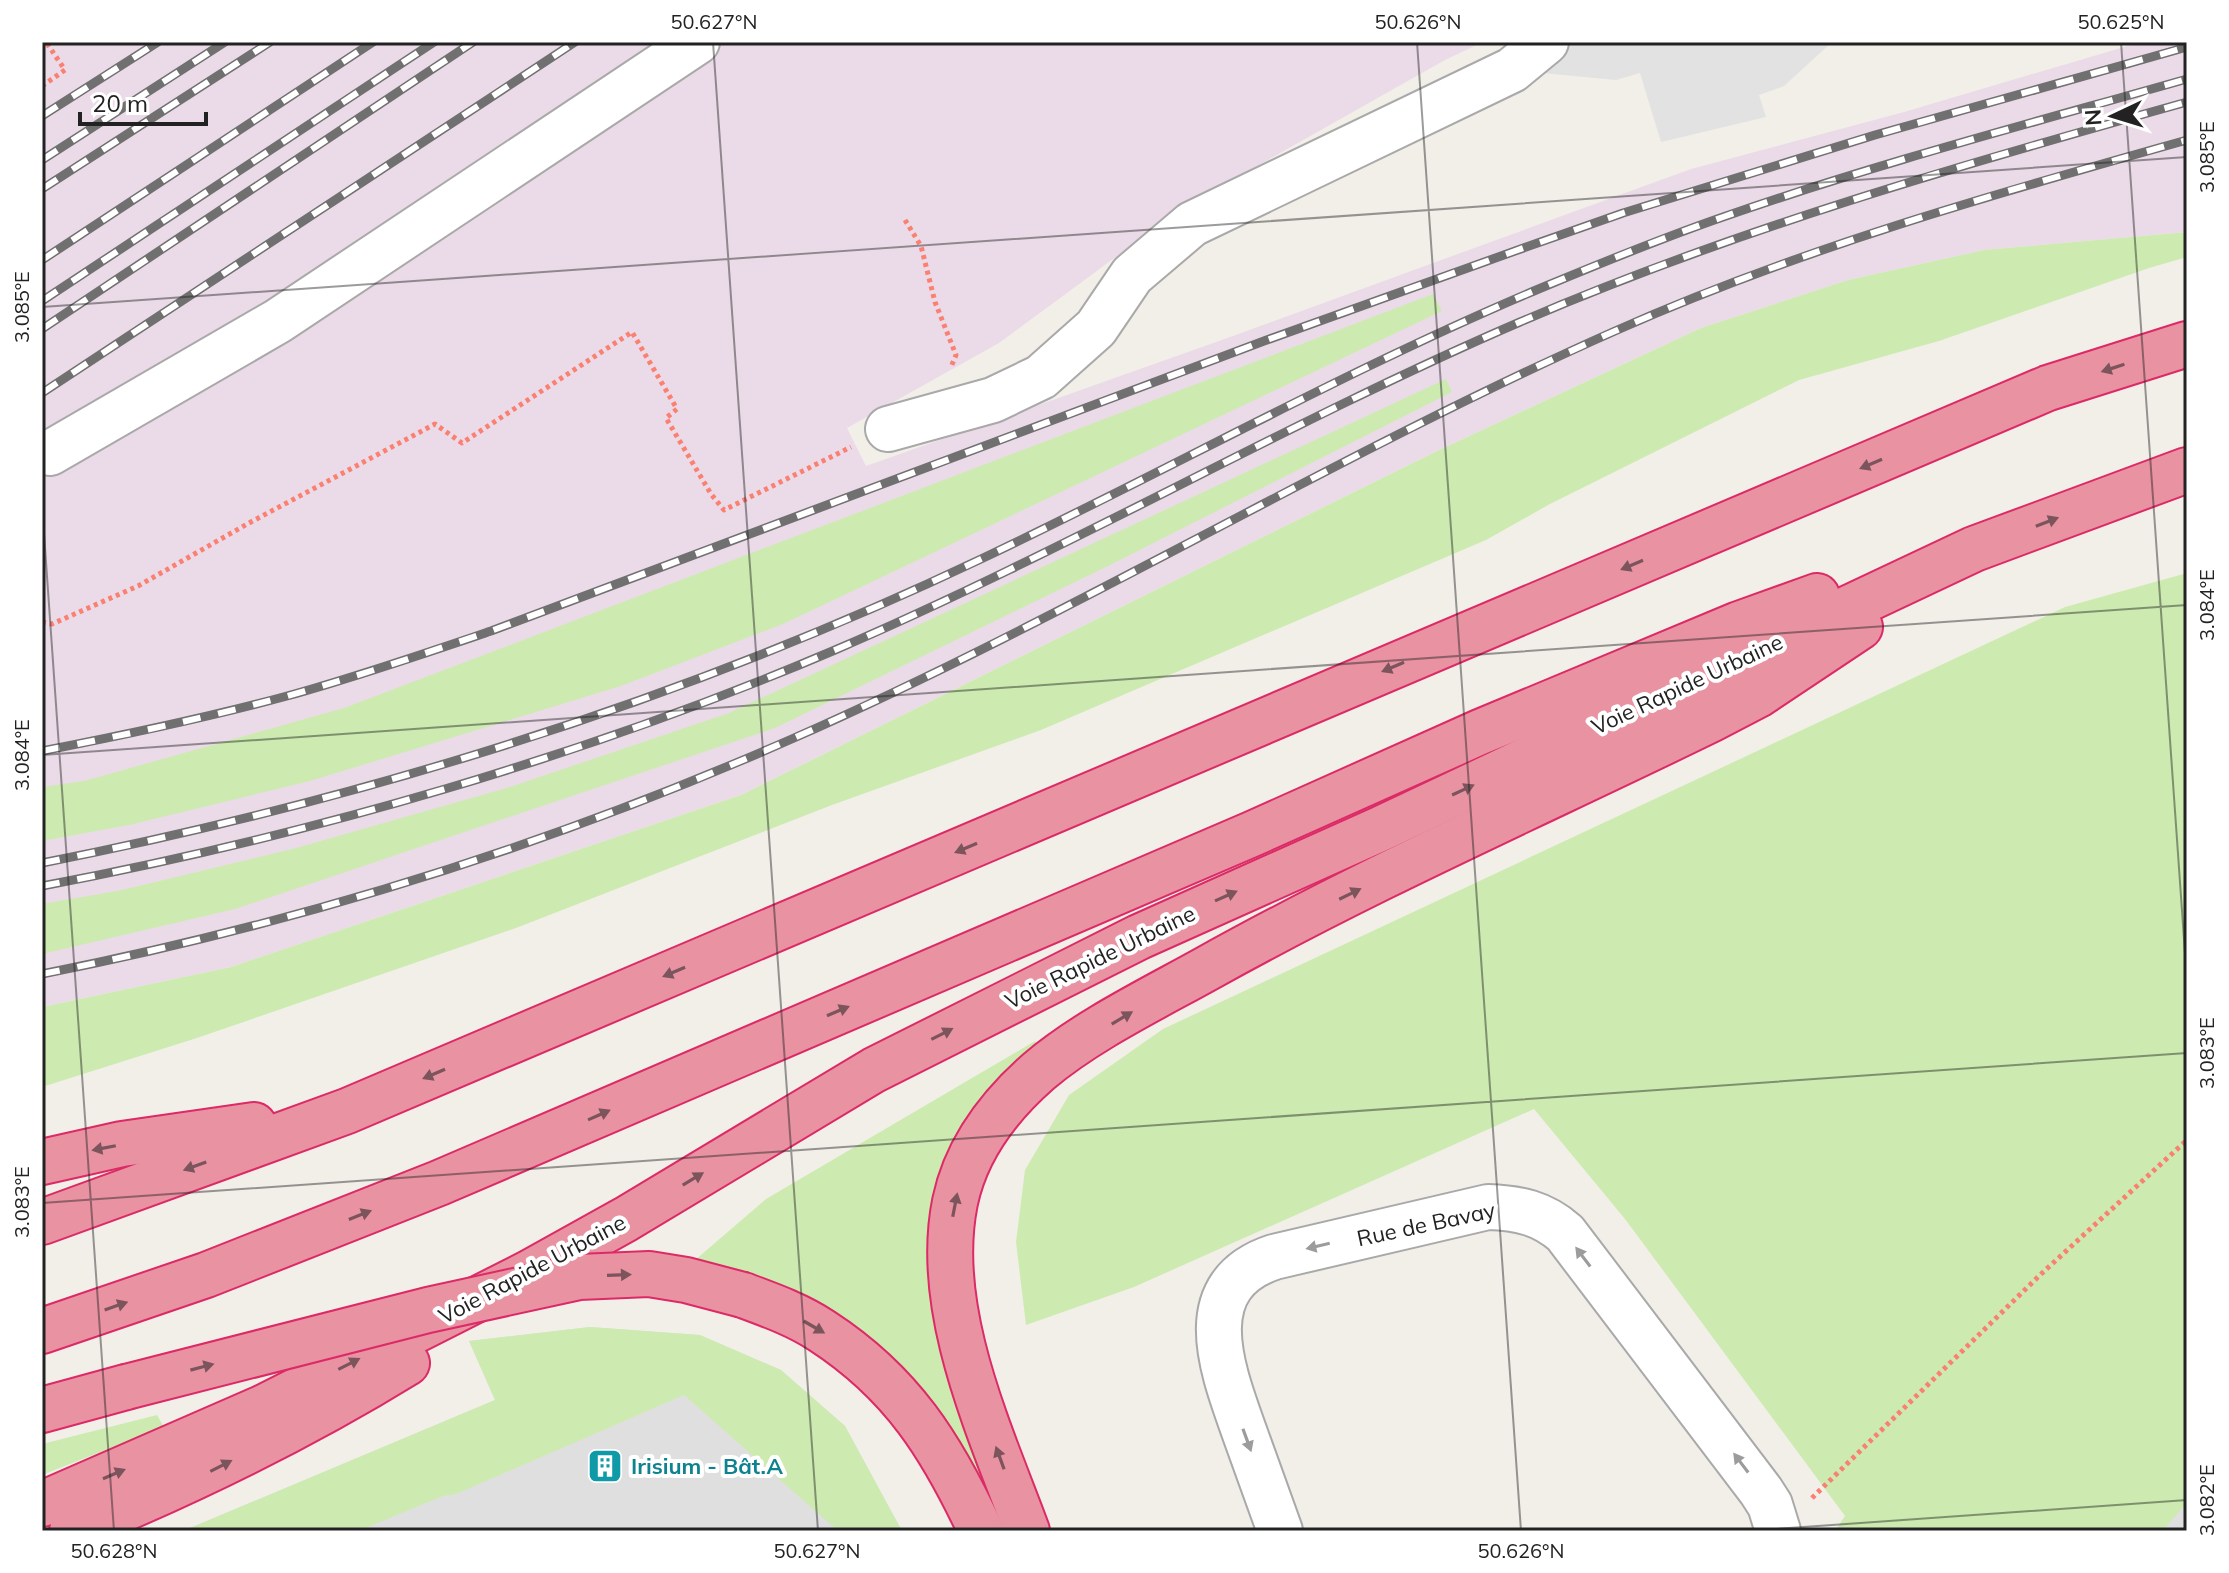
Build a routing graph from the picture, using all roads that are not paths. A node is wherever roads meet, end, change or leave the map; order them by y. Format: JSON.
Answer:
{"nodes":[{"id":1,"x":697,"y":42,"type":"edge"},
{"id":2,"x":1546,"y":42,"type":"edge"},
{"id":3,"x":2187,"y":344,"type":"edge"},
{"id":4,"x":888,"y":429,"type":"road end"},
{"id":5,"x":50,"y":453,"type":"dead end"},
{"id":6,"x":2187,"y":470,"type":"edge"},
{"id":7,"x":1974,"y":549,"type":"junction"},
{"id":8,"x":347,"y":1111,"type":"junction"},
{"id":9,"x":42,"y":1162,"type":"edge"},
{"id":10,"x":626,"y":1219,"type":"junction"},
{"id":11,"x":42,"y":1222,"type":"edge"},
{"id":12,"x":42,"y":1331,"type":"edge"},
{"id":13,"x":42,"y":1410,"type":"edge"},
{"id":14,"x":42,"y":1504,"type":"edge"},
{"id":15,"x":1789,"y":1520,"type":"edge"},
{"id":16,"x":72,"y":1531,"type":"edge"},
{"id":17,"x":981,"y":1531,"type":"edge"},
{"id":18,"x":1027,"y":1531,"type":"edge"},
{"id":19,"x":1280,"y":1531,"type":"edge"}],
"edges":[{"from":1,"to":5,"type":"street"},
{"from":2,"to":4,"type":"street"},
{"from":3,"to":8,"type":"highway","one_way":true},
{"from":7,"to":6,"type":"highway","name":"Voie Rapide Urbaine","one_way":true},
{"from":10,"to":7,"type":"highway","name":"Voie Rapide Urbaine","one_way":true},
{"from":12,"to":7,"type":"highway","one_way":true},
{"from":18,"to":7,"type":"highway","one_way":true},
{"from":8,"to":9,"type":"highway","one_way":true},
{"from":8,"to":11,"type":"highway","one_way":true},
{"from":14,"to":10,"type":"highway","name":"Voie Rapide Urbaine","one_way":true},
{"from":16,"to":10,"type":"highway","one_way":true},
{"from":13,"to":17,"type":"highway","one_way":true,"bridge":true},
{"from":15,"to":19,"type":"street","name":"Rue de Bavay","one_way":true}]}
